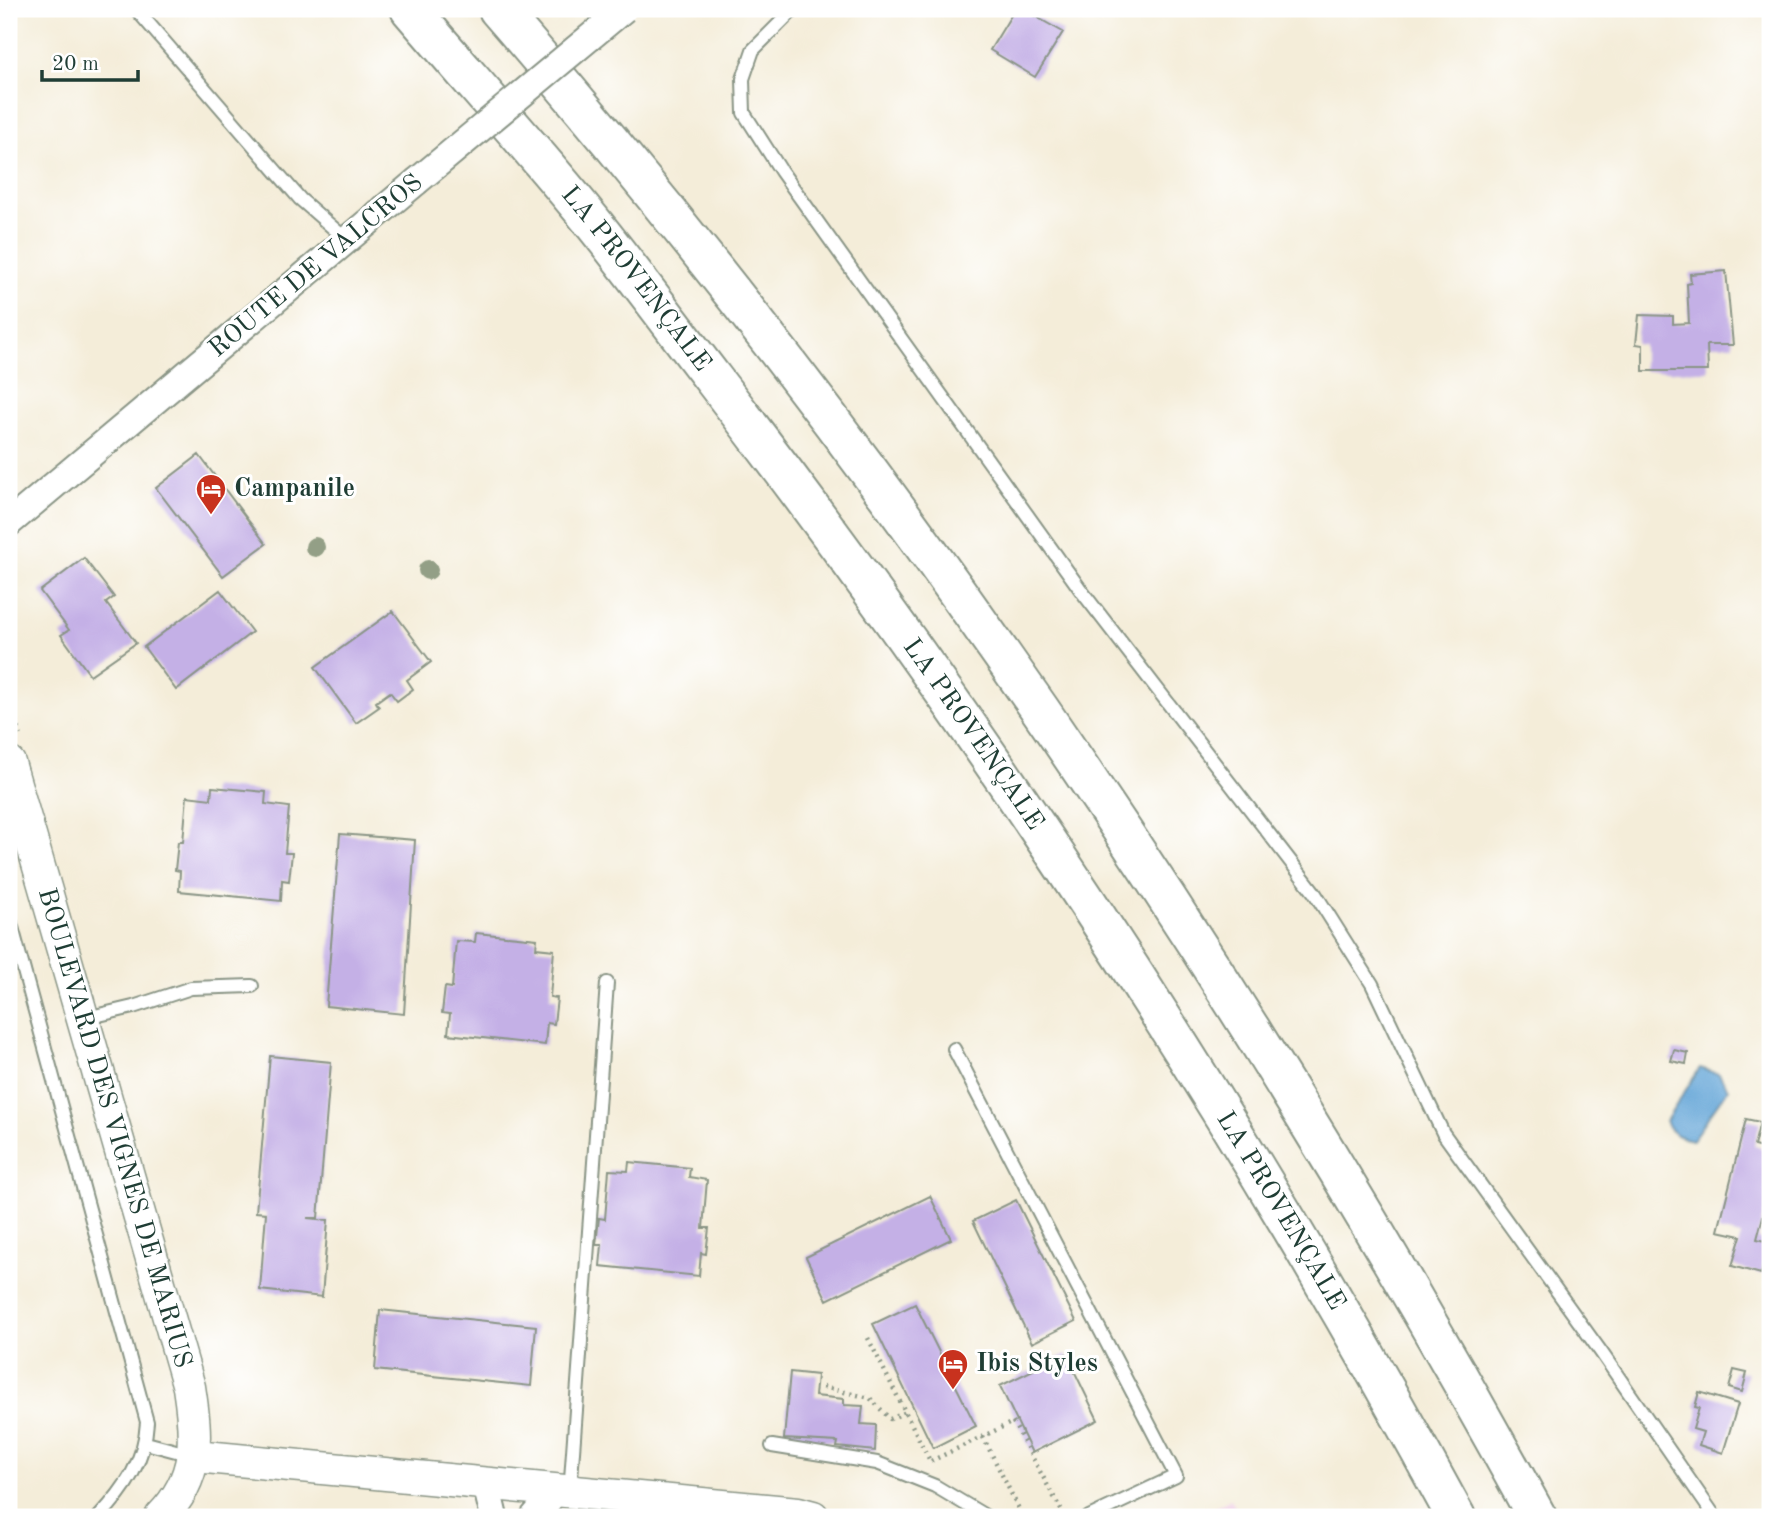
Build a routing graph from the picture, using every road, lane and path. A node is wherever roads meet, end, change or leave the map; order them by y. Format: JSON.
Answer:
{"nodes":[{"id":1,"x":136,"y":9,"type":"edge"},
{"id":2,"x":410,"y":9,"type":"edge"},
{"id":3,"x":498,"y":9,"type":"edge"},
{"id":4,"x":624,"y":9,"type":"edge"},
{"id":5,"x":794,"y":9,"type":"edge"},
{"id":6,"x":346,"y":240,"type":"junction"},
{"id":7,"x":9,"y":523,"type":"edge"},
{"id":8,"x":9,"y":763,"type":"edge"},
{"id":9,"x":9,"y":916,"type":"edge"},
{"id":10,"x":607,"y":983,"type":"dead end"},
{"id":11,"x":252,"y":986,"type":"dead end"},
{"id":12,"x":82,"y":1019,"type":"junction"},
{"id":13,"x":954,"y":1049,"type":"dead end"},
{"id":14,"x":869,"y":1338,"type":"dead end"},
{"id":15,"x":823,"y":1387,"type":"dead end"},
{"id":16,"x":906,"y":1412,"type":"junction"},
{"id":17,"x":983,"y":1437,"type":"junction"},
{"id":18,"x":146,"y":1443,"type":"junction"},
{"id":19,"x":772,"y":1446,"type":"dead end"},
{"id":20,"x":195,"y":1456,"type":"junction"},
{"id":21,"x":930,"y":1461,"type":"junction"},
{"id":22,"x":910,"y":1477,"type":"junction"},
{"id":23,"x":486,"y":1484,"type":"junction"},
{"id":24,"x":563,"y":1492,"type":"junction"},
{"id":25,"x":99,"y":1517,"type":"edge"},
{"id":26,"x":161,"y":1517,"type":"edge"},
{"id":27,"x":494,"y":1517,"type":"edge"},
{"id":28,"x":534,"y":1517,"type":"edge"},
{"id":29,"x":813,"y":1517,"type":"edge"},
{"id":30,"x":987,"y":1517,"type":"edge"},
{"id":31,"x":1024,"y":1517,"type":"edge"},
{"id":32,"x":1065,"y":1517,"type":"edge"},
{"id":33,"x":1089,"y":1517,"type":"edge"},
{"id":34,"x":1455,"y":1517,"type":"edge"},
{"id":35,"x":1537,"y":1517,"type":"edge"},
{"id":36,"x":1715,"y":1517,"type":"edge"}],
"edges":[{"from":1,"to":6,"type":"lane"},
{"from":2,"to":34,"type":"highway","name":"LA PROVENÇALE"},
{"from":3,"to":35,"type":"highway"},
{"from":4,"to":6,"type":"street","name":"ROUTE DE VALCROS","bridge":true},
{"from":5,"to":36,"type":"lane"},
{"from":6,"to":7,"type":"street","name":"ROUTE DE VALCROS"},
{"from":8,"to":12,"type":"street","name":"BOULEVARD DES VIGNES DE MARIUS"},
{"from":9,"to":18,"type":"lane","name":"BOULEVARD DES VIGNES DE MARIUS"},
{"from":10,"to":24,"type":"lane"},
{"from":11,"to":12,"type":"lane"},
{"from":12,"to":20,"type":"street","name":"BOULEVARD DES VIGNES DE MARIUS"},
{"from":13,"to":33,"type":"lane"},
{"from":14,"to":16,"type":"path"},
{"from":15,"to":16,"type":"path"},
{"from":16,"to":21,"type":"path"},
{"from":17,"to":21,"type":"path"},
{"from":17,"to":31,"type":"path"},
{"from":17,"to":32,"type":"path"},
{"from":18,"to":20,"type":"lane"},
{"from":18,"to":25,"type":"lane"},
{"from":19,"to":22,"type":"lane"},
{"from":20,"to":23,"type":"street"},
{"from":20,"to":26,"type":"street"},
{"from":21,"to":22,"type":"path"},
{"from":22,"to":30,"type":"lane"},
{"from":23,"to":24,"type":"street"},
{"from":23,"to":27,"type":"street"},
{"from":24,"to":28,"type":"street"},
{"from":24,"to":29,"type":"street"}]}
